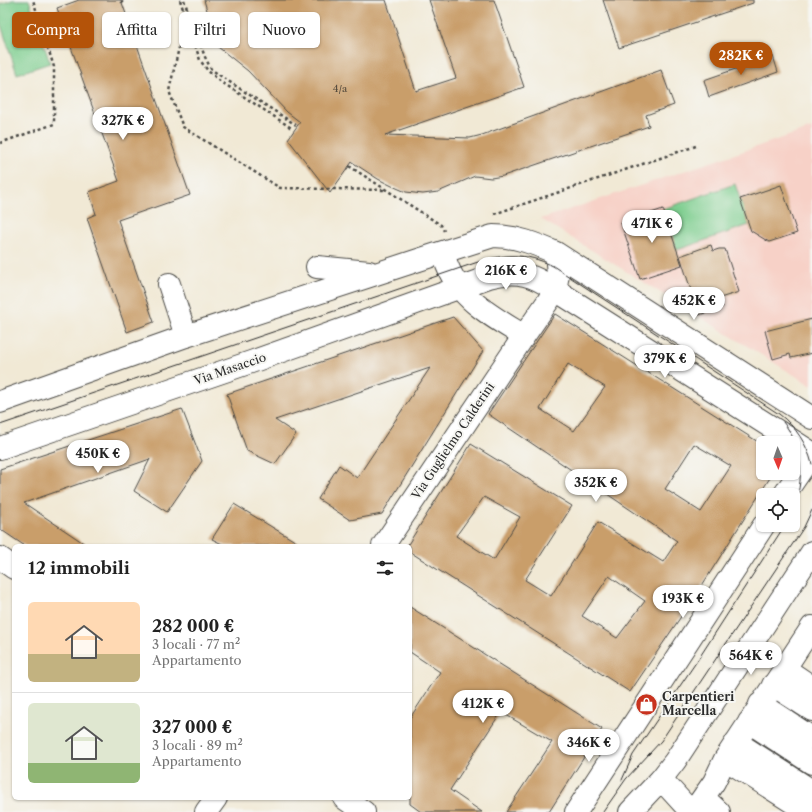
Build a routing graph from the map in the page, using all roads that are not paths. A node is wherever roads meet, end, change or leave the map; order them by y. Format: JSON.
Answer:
{"nodes":[{"id":1,"x":443,"y":241,"type":"junction"},
{"id":2,"x":556,"y":253,"type":"junction"},
{"id":3,"x":317,"y":267,"type":"dead end"},
{"id":4,"x":378,"y":272,"type":"junction"},
{"id":5,"x":169,"y":284,"type":"dead end"},
{"id":6,"x":460,"y":288,"type":"junction"},
{"id":7,"x":555,"y":291,"type":"junction"},
{"id":8,"x":186,"y":336,"type":"junction"},
{"id":9,"x":524,"y":336,"type":"junction"},
{"id":10,"x":0,"y":402,"type":"edge"},
{"id":11,"x":812,"y":418,"type":"edge"},
{"id":12,"x":0,"y":448,"type":"edge"},
{"id":13,"x":812,"y":454,"type":"edge"},
{"id":14,"x":789,"y":488,"type":"edge"},
{"id":15,"x":759,"y":532,"type":"edge"},
{"id":16,"x":384,"y":544,"type":"edge"},
{"id":17,"x":812,"y":552,"type":"edge"},
{"id":18,"x":0,"y":558,"type":"edge"},
{"id":19,"x":12,"y":567,"type":"edge"},
{"id":20,"x":809,"y":639,"type":"edge"},
{"id":21,"x":779,"y":677,"type":"junction"},
{"id":22,"x":812,"y":687,"type":"edge"},
{"id":23,"x":760,"y":704,"type":"junction"},
{"id":24,"x":812,"y":710,"type":"edge"},
{"id":25,"x":749,"y":722,"type":"junction"},
{"id":26,"x":812,"y":738,"type":"edge"},
{"id":27,"x":730,"y":751,"type":"junction"},
{"id":28,"x":812,"y":763,"type":"edge"},
{"id":29,"x":661,"y":779,"type":"junction"},
{"id":30,"x":812,"y":791,"type":"edge"},
{"id":31,"x":215,"y":800,"type":"edge"},
{"id":32,"x":347,"y":800,"type":"edge"},
{"id":33,"x":702,"y":809,"type":"edge"},
{"id":34,"x":206,"y":812,"type":"edge"},
{"id":35,"x":364,"y":812,"type":"edge"},
{"id":36,"x":576,"y":812,"type":"edge"},
{"id":37,"x":630,"y":812,"type":"edge"},
{"id":38,"x":808,"y":812,"type":"edge"}],
"edges":[{"from":1,"to":2,"type":"street"},
{"from":1,"to":4,"type":"street"},
{"from":1,"to":6,"type":"street"},
{"from":2,"to":7,"type":"street"},
{"from":2,"to":11,"type":"street"},
{"from":3,"to":4,"type":"street"},
{"from":4,"to":8,"type":"street"},
{"from":5,"to":8,"type":"street"},
{"from":6,"to":7,"type":"street","name":"Via Masaccio"},
{"from":6,"to":9,"type":"street"},
{"from":6,"to":12,"type":"street","name":"Via Masaccio"},
{"from":7,"to":9,"type":"street","name":"Via Guglielmo Calderini"},
{"from":7,"to":13,"type":"street","name":"Via Masaccio"},
{"from":8,"to":10,"type":"street"},
{"from":9,"to":16,"type":"street","name":"Via Guglielmo Calderini"},
{"from":13,"to":14,"type":"street"},
{"from":15,"to":36,"type":"street"},
{"from":17,"to":29,"type":"street"},
{"from":18,"to":19,"type":"street"},
{"from":20,"to":21,"type":"street"},
{"from":21,"to":22,"type":"street"},
{"from":21,"to":23,"type":"street"},
{"from":21,"to":24,"type":"street"},
{"from":23,"to":25,"type":"street"},
{"from":23,"to":26,"type":"street"},
{"from":25,"to":27,"type":"street"},
{"from":25,"to":28,"type":"street"},
{"from":27,"to":30,"type":"street"},
{"from":27,"to":33,"type":"street"},
{"from":27,"to":38,"type":"street"},
{"from":29,"to":33,"type":"street"},
{"from":29,"to":37,"type":"street"},
{"from":31,"to":34,"type":"street"},
{"from":32,"to":35,"type":"street"}]}
